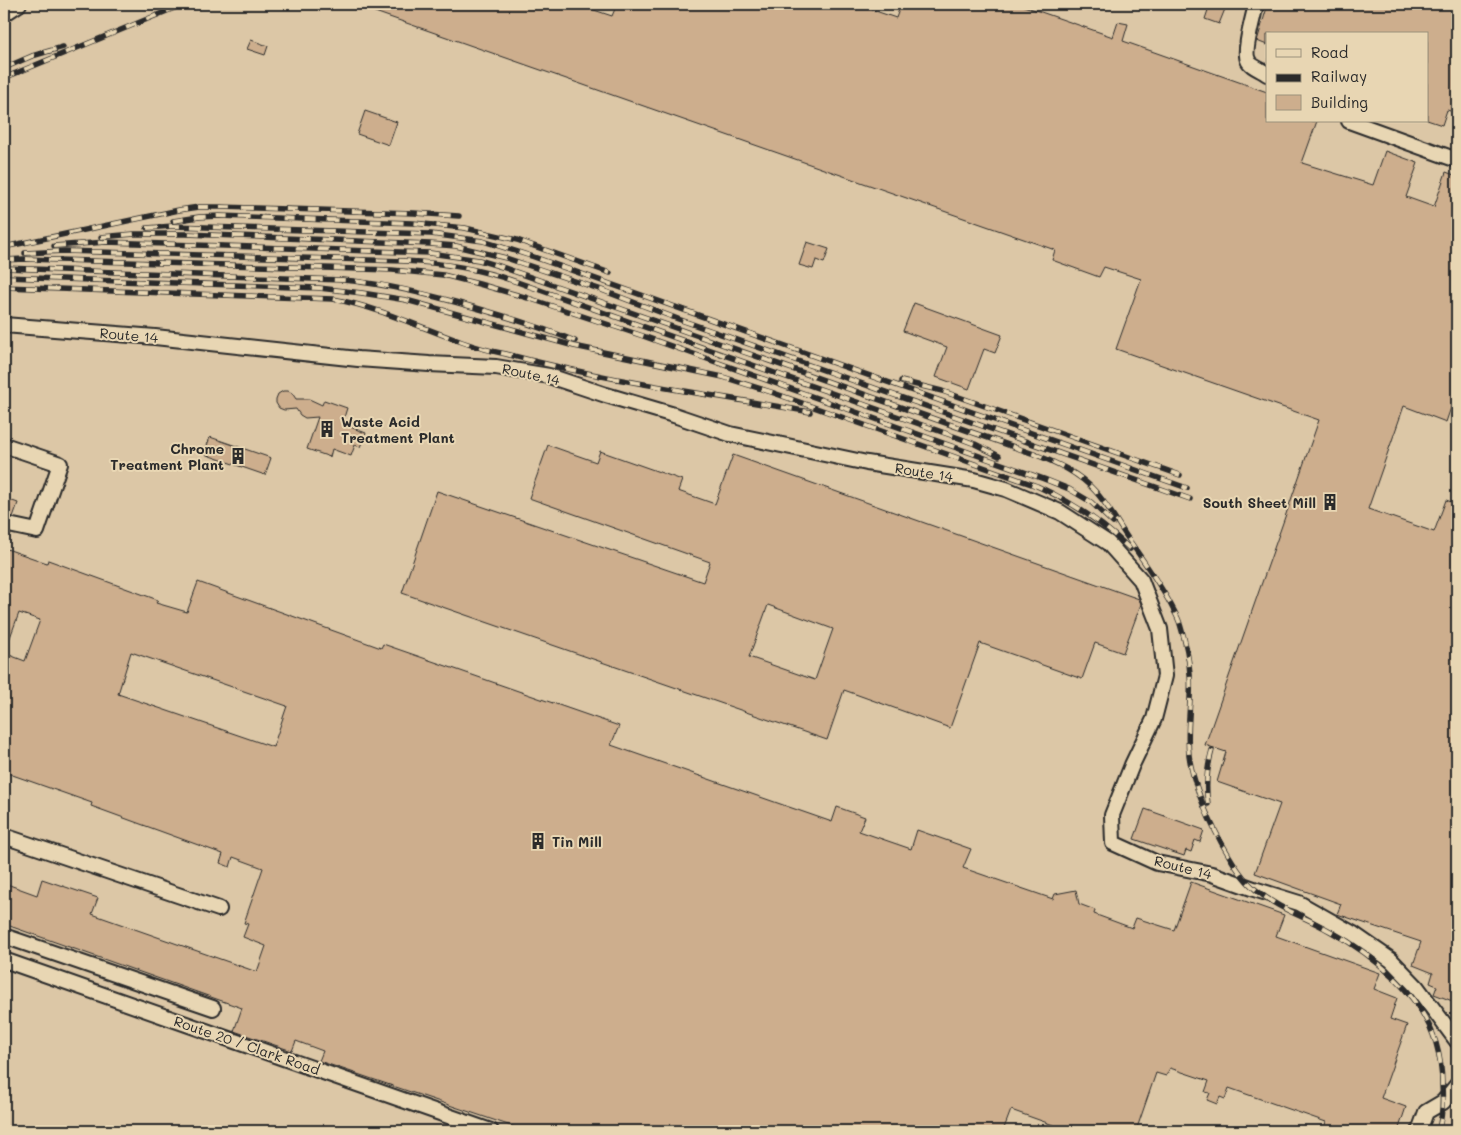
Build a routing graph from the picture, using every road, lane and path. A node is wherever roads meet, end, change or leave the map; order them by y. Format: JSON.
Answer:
{"nodes":[{"id":1,"x":19,"y":4,"type":"edge"},
{"id":2,"x":1256,"y":4,"type":"edge"},
{"id":3,"x":4,"y":14,"type":"edge"},
{"id":4,"x":1266,"y":73,"type":"edge"},
{"id":5,"x":1352,"y":122,"type":"edge"},
{"id":6,"x":1457,"y":160,"type":"edge"},
{"id":7,"x":4,"y":325,"type":"edge"},
{"id":8,"x":4,"y":445,"type":"edge"},
{"id":9,"x":4,"y":524,"type":"edge"},
{"id":10,"x":4,"y":836,"type":"edge"},
{"id":11,"x":219,"y":909,"type":"dead end"},
{"id":12,"x":4,"y":936,"type":"edge"},
{"id":13,"x":4,"y":960,"type":"edge"},
{"id":14,"x":213,"y":1008,"type":"dead end"},
{"id":15,"x":1457,"y":1041,"type":"edge"},
{"id":16,"x":1457,"y":1084,"type":"edge"},
{"id":17,"x":467,"y":1127,"type":"edge"},
{"id":18,"x":491,"y":1131,"type":"edge"},
{"id":19,"x":1419,"y":1131,"type":"edge"}],
"edges":[{"from":1,"to":3,"type":"street"},
{"from":2,"to":4,"type":"street"},
{"from":5,"to":6,"type":"street"},
{"from":7,"to":15,"type":"street","name":"Route 14"},
{"from":8,"to":9,"type":"street"},
{"from":10,"to":11,"type":"street"},
{"from":12,"to":14,"type":"street"},
{"from":13,"to":17,"type":"street","name":"Route 20 / Clark Road"},
{"from":16,"to":19,"type":"street"},
{"from":17,"to":18,"type":"street","name":"Route 20 / Clark Road"}]}
